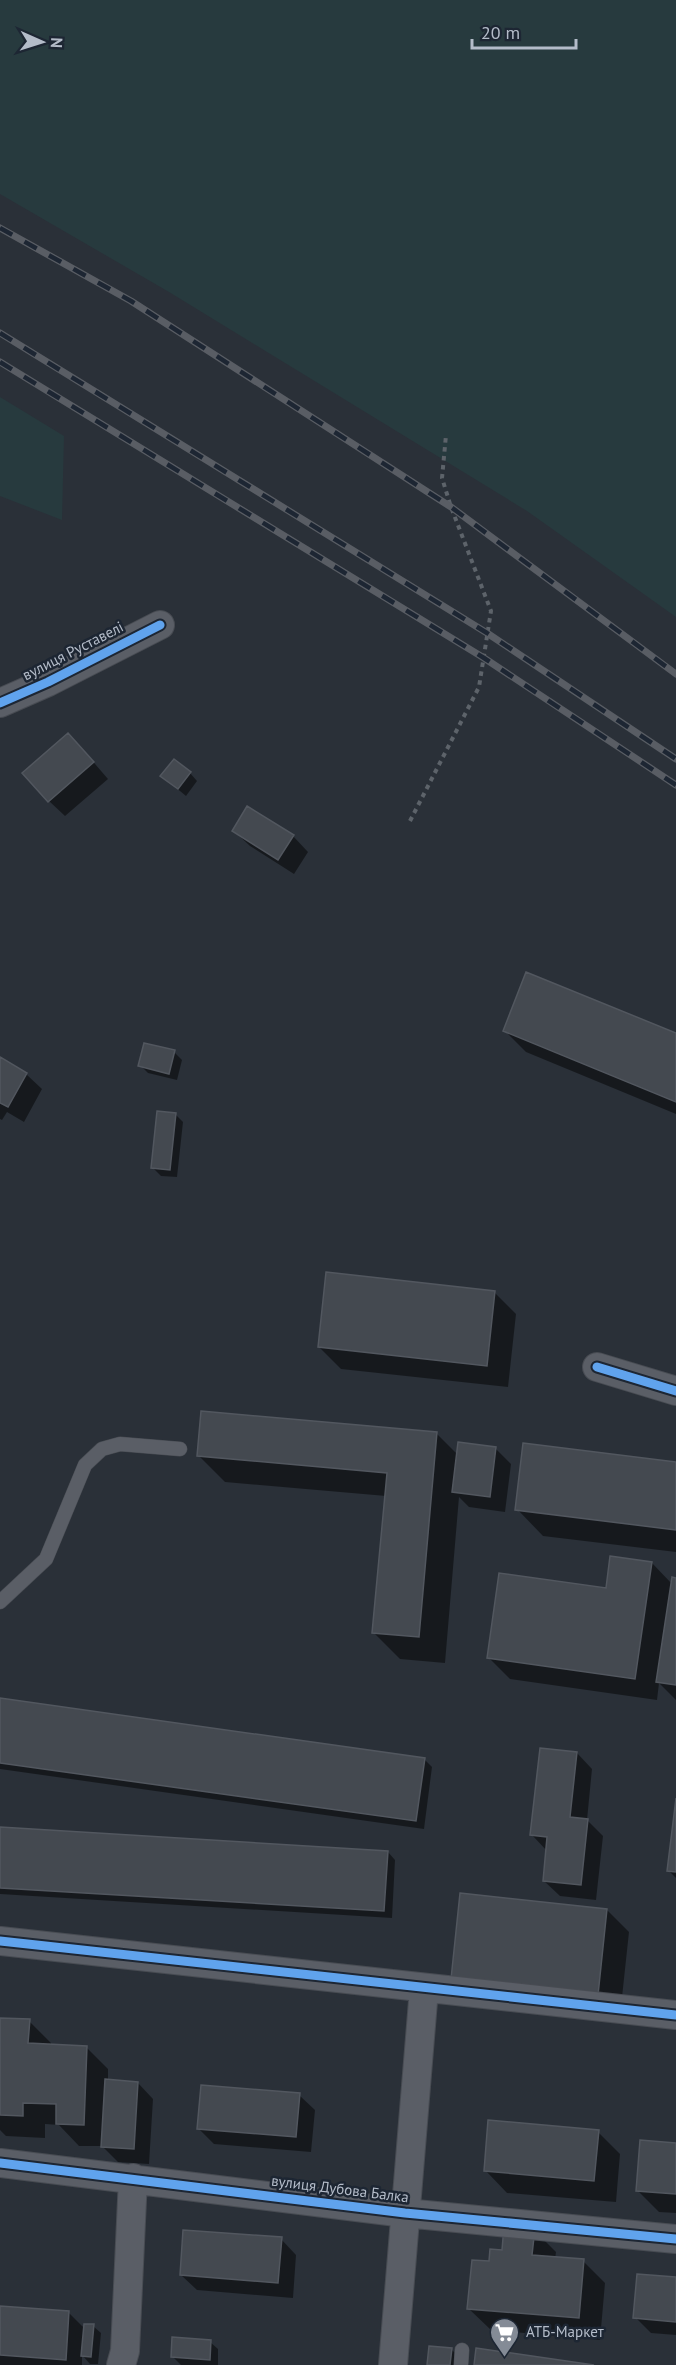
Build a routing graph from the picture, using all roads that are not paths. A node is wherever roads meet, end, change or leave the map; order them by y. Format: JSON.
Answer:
{"nodes":[{"id":1,"x":159,"y":625,"type":"dead end"},
{"id":2,"x":0,"y":703,"type":"edge"},
{"id":3,"x":597,"y":1367,"type":"dead end"},
{"id":4,"x":676,"y":1391,"type":"edge"},
{"id":5,"x":180,"y":1449,"type":"dead end"},
{"id":6,"x":0,"y":1602,"type":"edge"},
{"id":7,"x":0,"y":1941,"type":"edge"},
{"id":8,"x":424,"y":1989,"type":"junction"},
{"id":9,"x":676,"y":2015,"type":"edge"},
{"id":10,"x":0,"y":2163,"type":"edge"},
{"id":11,"x":133,"y":2178,"type":"junction"},
{"id":12,"x":405,"y":2213,"type":"junction"},
{"id":13,"x":676,"y":2239,"type":"edge"},
{"id":14,"x":462,"y":2350,"type":"dead end"},
{"id":15,"x":121,"y":2365,"type":"edge"},
{"id":16,"x":393,"y":2365,"type":"edge"},
{"id":17,"x":461,"y":2365,"type":"edge"}],
"edges":[{"from":1,"to":2,"type":"street","name":"вулиця Руставелі"},
{"from":3,"to":4,"type":"street"},
{"from":5,"to":6,"type":"lane"},
{"from":7,"to":8,"type":"street"},
{"from":8,"to":9,"type":"street"},
{"from":8,"to":12,"type":"street"},
{"from":10,"to":11,"type":"street","name":"вулиця Дубова Балка"},
{"from":11,"to":12,"type":"street","name":"вулиця Дубова Балка"},
{"from":11,"to":15,"type":"street"},
{"from":12,"to":13,"type":"street","name":"вулиця Дубова Балка"},
{"from":12,"to":16,"type":"street"},
{"from":14,"to":17,"type":"lane"}]}
